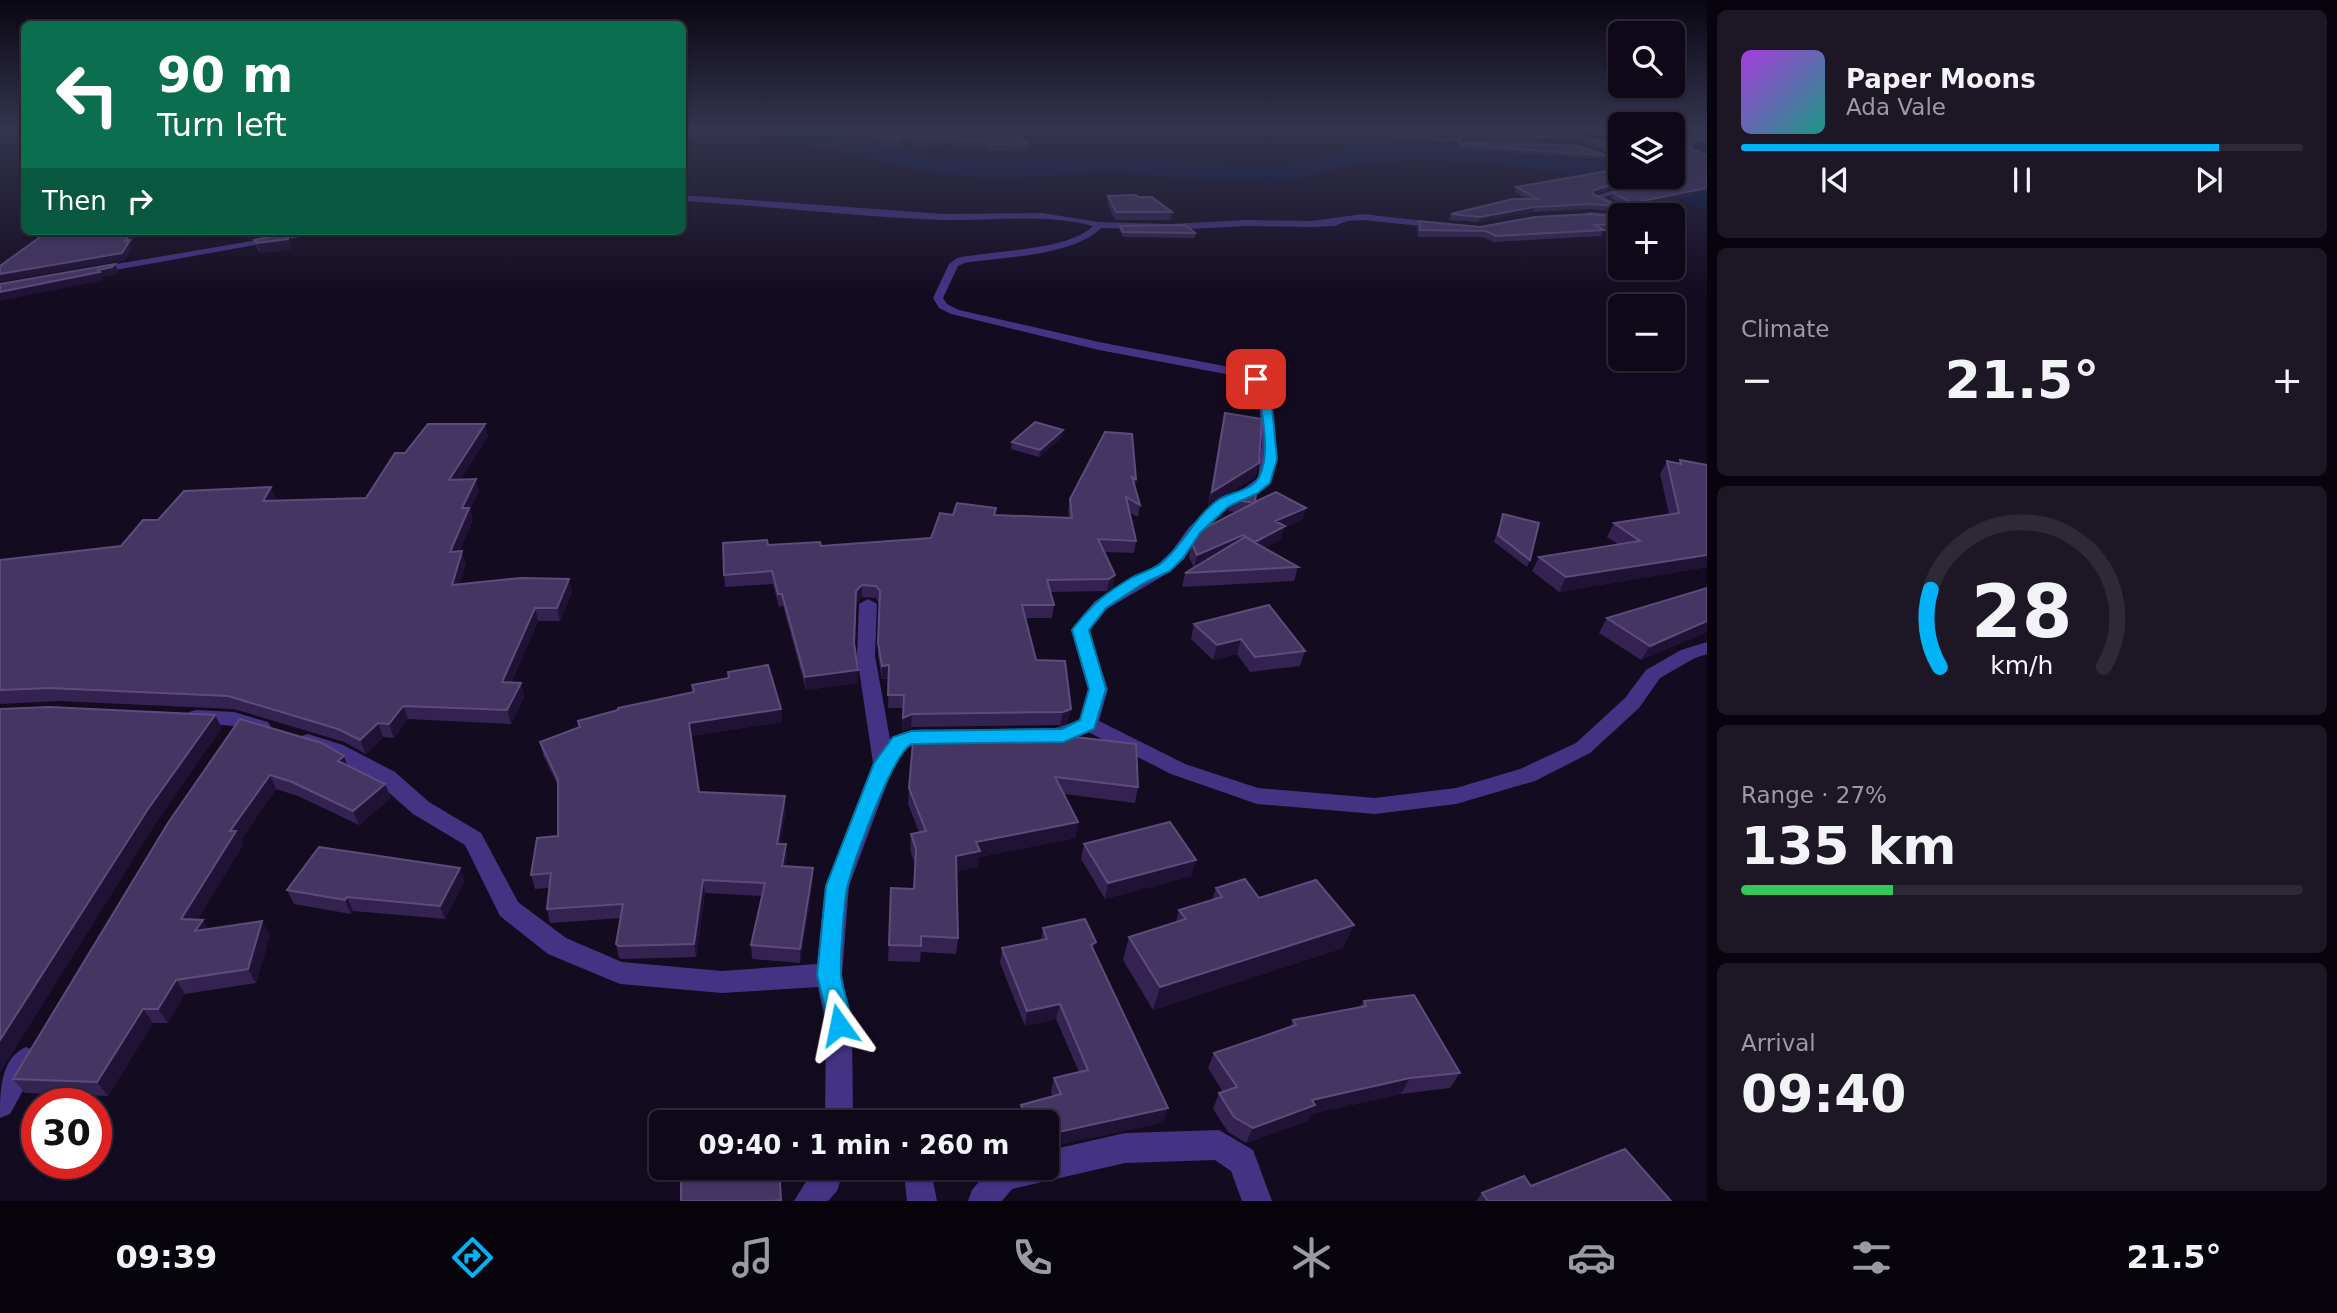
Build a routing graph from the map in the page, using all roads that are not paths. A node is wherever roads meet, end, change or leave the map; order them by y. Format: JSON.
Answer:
{"nodes":[{"id":1,"x":1625,"y":189,"type":"edge"},
{"id":2,"x":686,"y":198,"type":"edge"},
{"id":3,"x":1608,"y":203,"type":"edge"},
{"id":4,"x":1580,"y":215,"type":"edge"},
{"id":5,"x":1608,"y":217,"type":"edge"},
{"id":6,"x":1099,"y":225,"type":"junction"},
{"id":7,"x":1451,"y":226,"type":"edge"},
{"id":8,"x":304,"y":235,"type":"edge"},
{"id":9,"x":86,"y":272,"type":"edge"},
{"id":10,"x":868,"y":604,"type":"dead end"},
{"id":11,"x":1707,"y":648,"type":"edge"},
{"id":12,"x":180,"y":716,"type":"edge"},
{"id":13,"x":242,"y":720,"type":"junction"},
{"id":14,"x":1088,"y":724,"type":"junction"},
{"id":15,"x":1036,"y":736,"type":"edge"},
{"id":16,"x":953,"y":737,"type":"edge"},
{"id":17,"x":227,"y":742,"type":"edge"},
{"id":18,"x":884,"y":763,"type":"junction"},
{"id":19,"x":829,"y":975,"type":"junction"},
{"id":20,"x":36,"y":1044,"type":"edge"},
{"id":21,"x":0,"y":1104,"type":"edge"},
{"id":22,"x":839,"y":1110,"type":"edge"},
{"id":23,"x":1059,"y":1163,"type":"edge"},
{"id":24,"x":826,"y":1180,"type":"edge"},
{"id":25,"x":1000,"y":1180,"type":"edge"},
{"id":26,"x":809,"y":1201,"type":"edge"},
{"id":27,"x":984,"y":1201,"type":"edge"},
{"id":28,"x":1257,"y":1201,"type":"edge"}],
"edges":[{"from":1,"to":3,"type":"street"},
{"from":2,"to":6,"type":"street"},
{"from":4,"to":5,"type":"street"},
{"from":6,"to":7,"type":"street"},
{"from":6,"to":14,"type":"street"},
{"from":8,"to":9,"type":"street"},
{"from":10,"to":18,"type":"street"},
{"from":11,"to":14,"type":"street"},
{"from":12,"to":13,"type":"street"},
{"from":13,"to":17,"type":"street"},
{"from":13,"to":19,"type":"street"},
{"from":14,"to":15,"type":"street"},
{"from":16,"to":18,"type":"street"},
{"from":18,"to":19,"type":"street"},
{"from":19,"to":22,"type":"street"},
{"from":20,"to":21,"type":"street"},
{"from":23,"to":28,"type":"street"},
{"from":24,"to":26,"type":"street"},
{"from":25,"to":27,"type":"street"}]}
